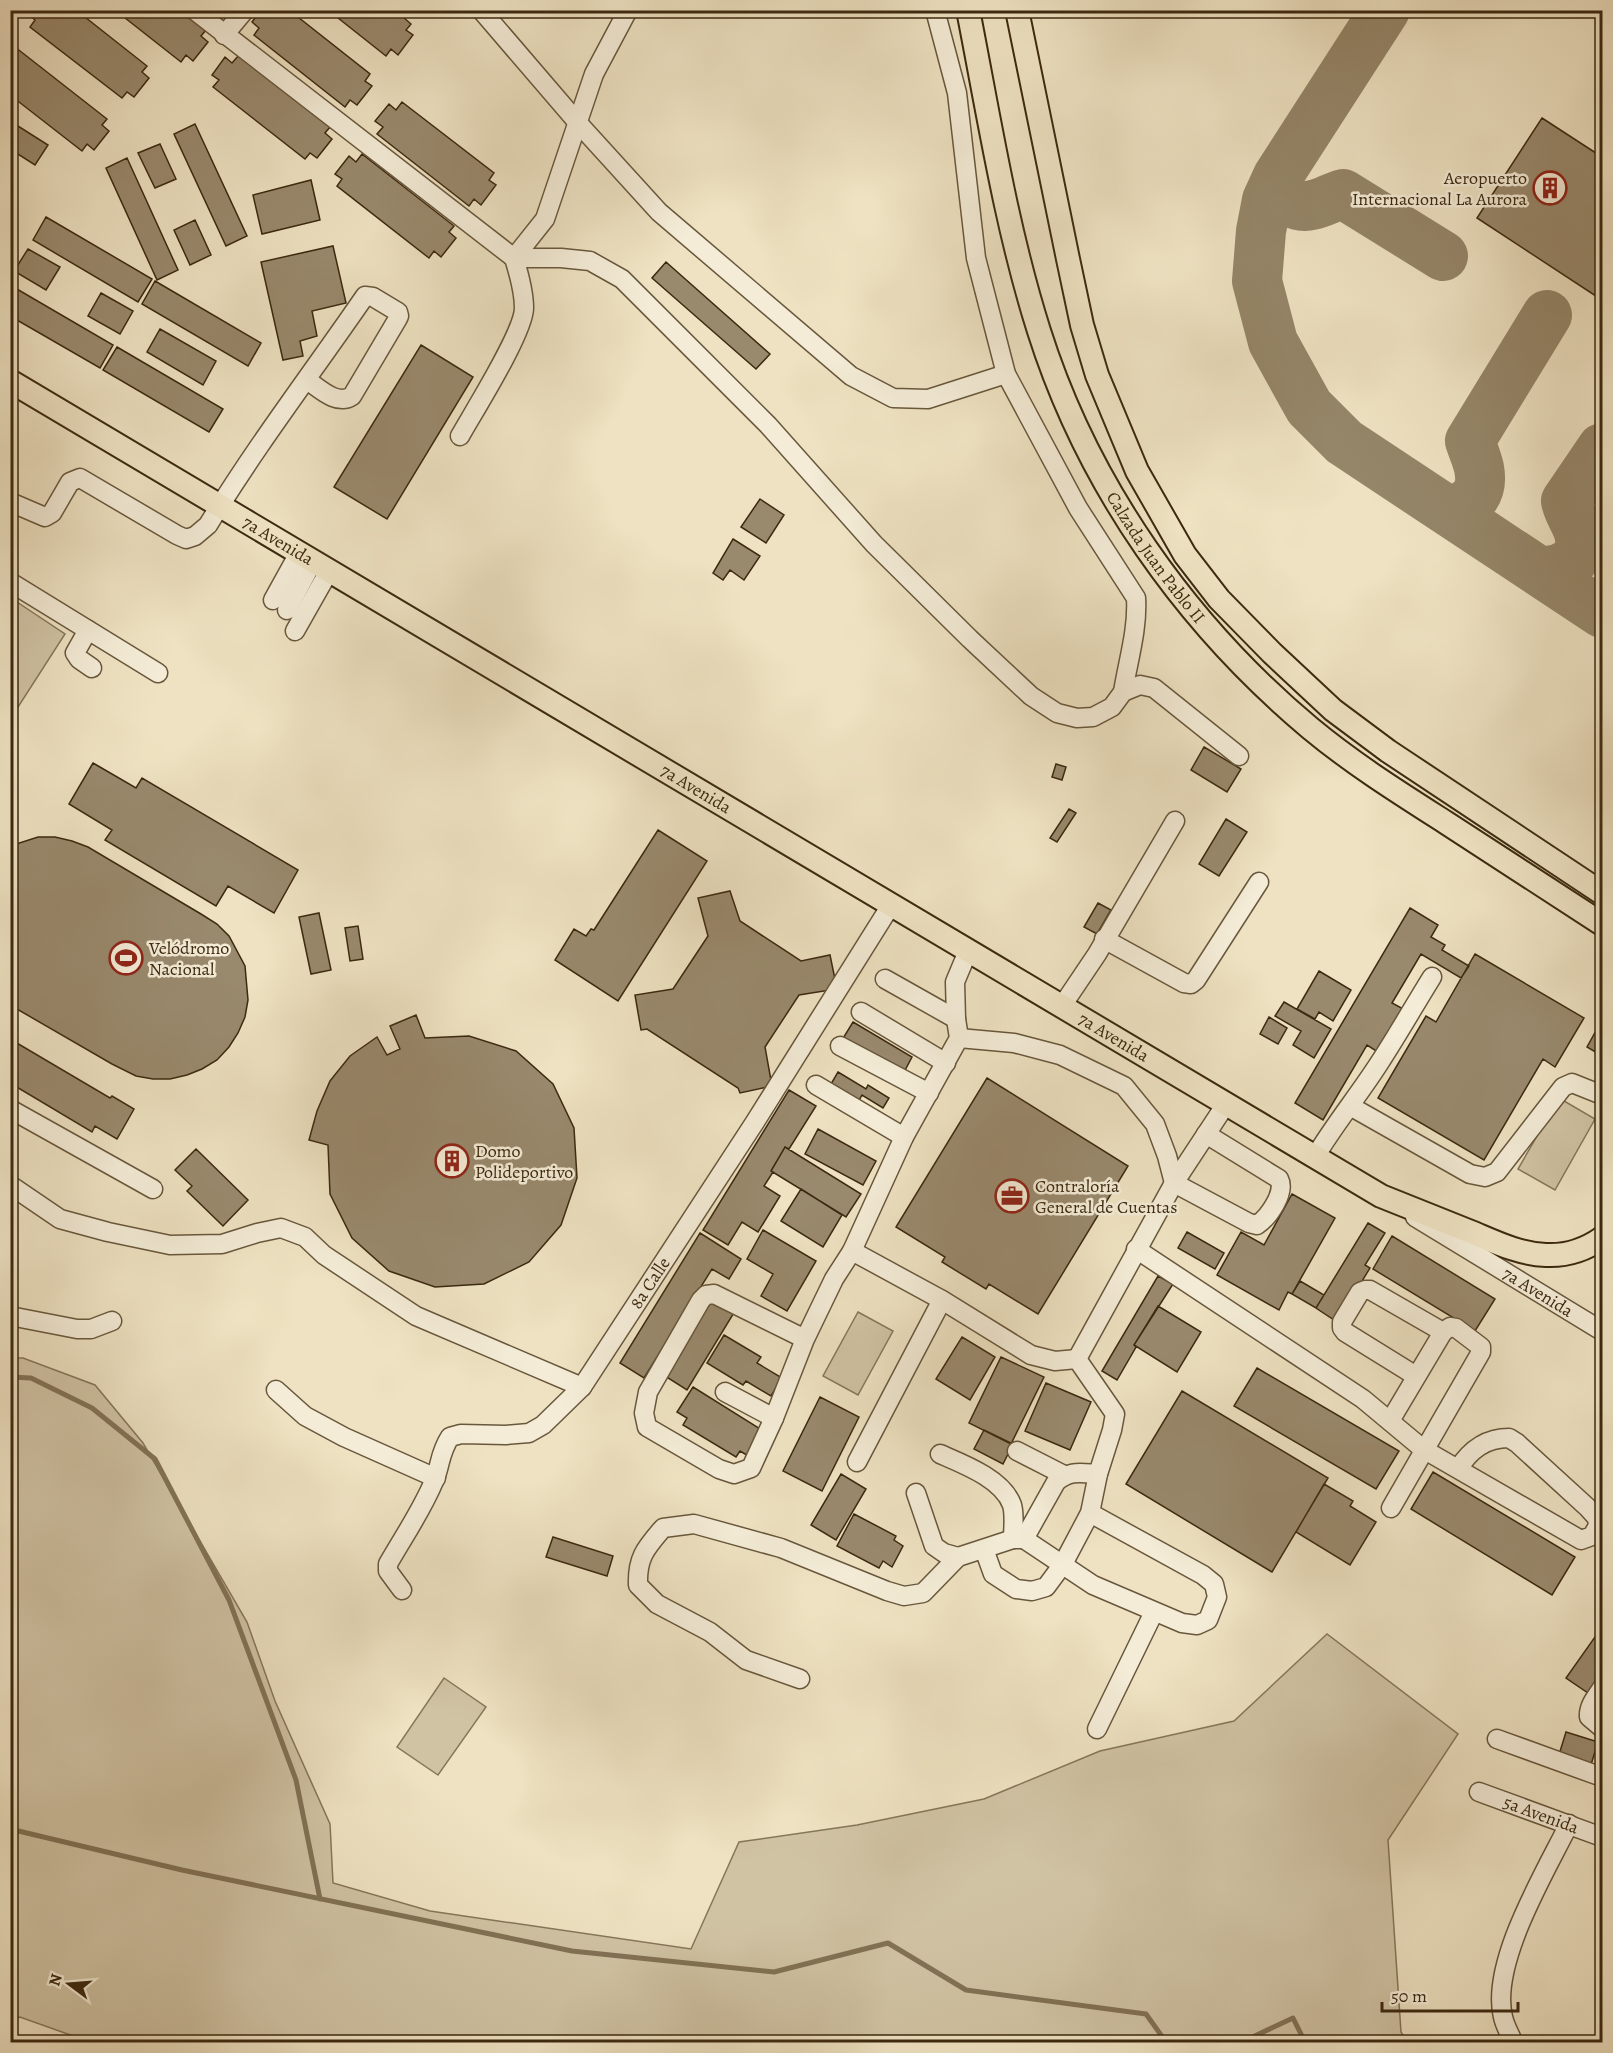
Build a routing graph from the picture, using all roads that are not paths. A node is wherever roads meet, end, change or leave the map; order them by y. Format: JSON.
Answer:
{"nodes":[{"id":1,"x":194,"y":10,"type":"edge"},
{"id":2,"x":245,"y":10,"type":"edge"},
{"id":3,"x":481,"y":10,"type":"edge"},
{"id":4,"x":628,"y":10,"type":"edge"},
{"id":5,"x":935,"y":10,"type":"edge"},
{"id":6,"x":968,"y":10,"type":"edge"},
{"id":7,"x":1017,"y":10,"type":"edge"},
{"id":8,"x":225,"y":34,"type":"junction"},
{"id":9,"x":578,"y":123,"type":"junction"},
{"id":10,"x":513,"y":258,"type":"junction"},
{"id":11,"x":1006,"y":374,"type":"junction"},
{"id":12,"x":307,"y":380,"type":"junction"},
{"id":13,"x":13,"y":388,"type":"edge"},
{"id":14,"x":460,"y":436,"type":"dead end"},
{"id":15,"x":10,"y":502,"type":"edge"},
{"id":16,"x":220,"y":506,"type":"junction"},
{"id":17,"x":314,"y":562,"type":"junction"},
{"id":18,"x":10,"y":582,"type":"edge"},
{"id":19,"x":280,"y":605,"type":"dead end"},
{"id":20,"x":88,"y":630,"type":"junction"},
{"id":21,"x":295,"y":632,"type":"dead end"},
{"id":22,"x":92,"y":668,"type":"dead end"},
{"id":23,"x":158,"y":674,"type":"dead end"},
{"id":24,"x":1123,"y":692,"type":"junction"},
{"id":25,"x":1239,"y":756,"type":"dead end"},
{"id":26,"x":1175,"y":821,"type":"dead end"},
{"id":27,"x":1259,"y":882,"type":"dead end"},
{"id":28,"x":1602,"y":893,"type":"edge"},
{"id":29,"x":891,"y":905,"type":"junction"},
{"id":30,"x":1602,"y":924,"type":"edge"},
{"id":31,"x":1104,"y":939,"type":"junction"},
{"id":32,"x":968,"y":951,"type":"junction"},
{"id":33,"x":1432,"y":977,"type":"dead end"},
{"id":34,"x":885,"y":979,"type":"dead end"},
{"id":35,"x":1062,"y":1006,"type":"junction"},
{"id":36,"x":861,"y":1012,"type":"dead end"},
{"id":37,"x":956,"y":1019,"type":"junction"},
{"id":38,"x":959,"y":1038,"type":"junction"},
{"id":39,"x":840,"y":1046,"type":"dead end"},
{"id":40,"x":946,"y":1063,"type":"junction"},
{"id":41,"x":816,"y":1085,"type":"dead end"},
{"id":42,"x":929,"y":1093,"type":"junction"},
{"id":43,"x":1602,"y":1095,"type":"edge"},
{"id":44,"x":1226,"y":1104,"type":"junction"},
{"id":45,"x":1350,"y":1106,"type":"junction"},
{"id":46,"x":10,"y":1109,"type":"edge"},
{"id":47,"x":1206,"y":1134,"type":"junction"},
{"id":48,"x":904,"y":1137,"type":"junction"},
{"id":49,"x":1315,"y":1157,"type":"junction"},
{"id":50,"x":1174,"y":1183,"type":"junction"},
{"id":51,"x":10,"y":1185,"type":"edge"},
{"id":52,"x":153,"y":1190,"type":"dead end"},
{"id":53,"x":1381,"y":1196,"type":"junction"},
{"id":54,"x":1602,"y":1238,"type":"edge"},
{"id":55,"x":1137,"y":1249,"type":"junction"},
{"id":56,"x":852,"y":1251,"type":"junction"},
{"id":57,"x":942,"y":1300,"type":"junction"},
{"id":58,"x":10,"y":1316,"type":"edge"},
{"id":59,"x":112,"y":1321,"type":"dead end"},
{"id":60,"x":1602,"y":1331,"type":"edge"},
{"id":61,"x":1443,"y":1332,"type":"junction"},
{"id":62,"x":805,"y":1339,"type":"junction"},
{"id":63,"x":1077,"y":1359,"type":"junction"},
{"id":64,"x":1416,"y":1376,"type":"junction"},
{"id":65,"x":582,"y":1387,"type":"junction"},
{"id":66,"x":276,"y":1390,"type":"dead end"},
{"id":67,"x":724,"y":1392,"type":"dead end"},
{"id":68,"x":774,"y":1418,"type":"junction"},
{"id":69,"x":1390,"y":1421,"type":"junction"},
{"id":70,"x":1424,"y":1449,"type":"junction"},
{"id":71,"x":1017,"y":1451,"type":"dead end"},
{"id":72,"x":940,"y":1454,"type":"dead end"},
{"id":73,"x":857,"y":1461,"type":"dead end"},
{"id":74,"x":1458,"y":1469,"type":"junction"},
{"id":75,"x":1098,"y":1474,"type":"junction"},
{"id":76,"x":1064,"y":1475,"type":"junction"},
{"id":77,"x":436,"y":1478,"type":"junction"},
{"id":78,"x":916,"y":1493,"type":"dead end"},
{"id":79,"x":1390,"y":1508,"type":"dead end"},
{"id":80,"x":1090,"y":1513,"type":"junction"},
{"id":81,"x":1018,"y":1539,"type":"junction"},
{"id":82,"x":984,"y":1549,"type":"junction"},
{"id":83,"x":958,"y":1557,"type":"junction"},
{"id":84,"x":1063,"y":1564,"type":"junction"},
{"id":85,"x":402,"y":1590,"type":"dead end"},
{"id":86,"x":1154,"y":1612,"type":"junction"},
{"id":87,"x":800,"y":1679,"type":"dead end"},
{"id":88,"x":1602,"y":1688,"type":"edge"},
{"id":89,"x":1602,"y":1728,"type":"edge"},
{"id":90,"x":1097,"y":1729,"type":"dead end"},
{"id":91,"x":1497,"y":1739,"type":"dead end"},
{"id":92,"x":1602,"y":1777,"type":"edge"},
{"id":93,"x":1479,"y":1792,"type":"dead end"},
{"id":94,"x":1569,"y":1824,"type":"junction"},
{"id":95,"x":1602,"y":1837,"type":"edge"},
{"id":96,"x":1514,"y":2043,"type":"edge"}],
"edges":[{"from":1,"to":8,"type":"street"},
{"from":2,"to":8,"type":"street"},
{"from":3,"to":9,"type":"street"},
{"from":4,"to":9,"type":"street"},
{"from":5,"to":11,"type":"street"},
{"from":6,"to":30,"type":"main road","name":"Calzada Juan Pablo II"},
{"from":7,"to":28,"type":"main road","name":"Calzada Juan Pablo II"},
{"from":8,"to":10,"type":"street"},
{"from":9,"to":10,"type":"street"},
{"from":9,"to":11,"type":"street"},
{"from":10,"to":14,"type":"street"},
{"from":10,"to":24,"type":"street"},
{"from":11,"to":24,"type":"street"},
{"from":12,"to":12,"type":"street"},
{"from":12,"to":16,"type":"street"},
{"from":13,"to":16,"type":"main road","name":"7a Avenida"},
{"from":15,"to":16,"type":"street"},
{"from":16,"to":17,"type":"main road","name":"7a Avenida"},
{"from":17,"to":19,"type":"street"},
{"from":17,"to":21,"type":"street"},
{"from":17,"to":29,"type":"main road","name":"7a Avenida"},
{"from":18,"to":20,"type":"street"},
{"from":20,"to":22,"type":"street"},
{"from":20,"to":23,"type":"street"},
{"from":24,"to":25,"type":"street"},
{"from":26,"to":31,"type":"street"},
{"from":27,"to":31,"type":"street"},
{"from":29,"to":32,"type":"main road","name":"7a Avenida"},
{"from":29,"to":65,"type":"street","name":"8a Calle"},
{"from":31,"to":35,"type":"street"},
{"from":32,"to":35,"type":"main road","name":"7a Avenida"},
{"from":32,"to":37,"type":"street"},
{"from":33,"to":45,"type":"street"},
{"from":34,"to":37,"type":"street"},
{"from":35,"to":44,"type":"main road","name":"7a Avenida"},
{"from":36,"to":40,"type":"street"},
{"from":37,"to":38,"type":"street"},
{"from":38,"to":40,"type":"street"},
{"from":38,"to":50,"type":"street"},
{"from":39,"to":42,"type":"street"},
{"from":40,"to":42,"type":"street"},
{"from":41,"to":48,"type":"street"},
{"from":42,"to":48,"type":"street"},
{"from":43,"to":45,"type":"street"},
{"from":44,"to":47,"type":"street"},
{"from":44,"to":49,"type":"main road","name":"7a Avenida"},
{"from":45,"to":49,"type":"street"},
{"from":46,"to":52,"type":"street"},
{"from":47,"to":50,"type":"street"},
{"from":47,"to":50,"type":"street"},
{"from":48,"to":56,"type":"street"},
{"from":49,"to":53,"type":"main road","name":"7a Avenida"},
{"from":50,"to":55,"type":"street"},
{"from":51,"to":65,"type":"street"},
{"from":53,"to":54,"type":"main road","name":"7a Avenida"},
{"from":53,"to":60,"type":"street","name":"7a Avenida"},
{"from":55,"to":63,"type":"street"},
{"from":55,"to":69,"type":"street"},
{"from":56,"to":57,"type":"street"},
{"from":56,"to":62,"type":"street"},
{"from":57,"to":63,"type":"street"},
{"from":57,"to":73,"type":"street"},
{"from":58,"to":59,"type":"street"},
{"from":61,"to":64,"type":"street"},
{"from":61,"to":64,"type":"street"},
{"from":61,"to":70,"type":"street"},
{"from":62,"to":68,"type":"street"},
{"from":62,"to":68,"type":"street"},
{"from":63,"to":75,"type":"street"},
{"from":64,"to":69,"type":"street"},
{"from":65,"to":77,"type":"street","name":"8a Calle"},
{"from":66,"to":77,"type":"street"},
{"from":67,"to":68,"type":"street"},
{"from":69,"to":70,"type":"street"},
{"from":70,"to":74,"type":"street"},
{"from":70,"to":79,"type":"street"},
{"from":71,"to":76,"type":"street"},
{"from":72,"to":81,"type":"street"},
{"from":74,"to":74,"type":"street"},
{"from":75,"to":76,"type":"street"},
{"from":75,"to":80,"type":"street"},
{"from":76,"to":81,"type":"street"},
{"from":77,"to":85,"type":"street","name":"8a Calle"},
{"from":78,"to":83,"type":"street"},
{"from":80,"to":84,"type":"street"},
{"from":80,"to":86,"type":"street"},
{"from":81,"to":82,"type":"street"},
{"from":81,"to":84,"type":"street"},
{"from":82,"to":83,"type":"street"},
{"from":82,"to":84,"type":"street"},
{"from":83,"to":87,"type":"street"},
{"from":84,"to":86,"type":"street"},
{"from":86,"to":90,"type":"street"},
{"from":88,"to":89,"type":"street"},
{"from":91,"to":92,"type":"street"},
{"from":93,"to":94,"type":"street","name":"5a Avenida"},
{"from":94,"to":95,"type":"street","name":"5a Avenida"},
{"from":94,"to":96,"type":"street"}]}
